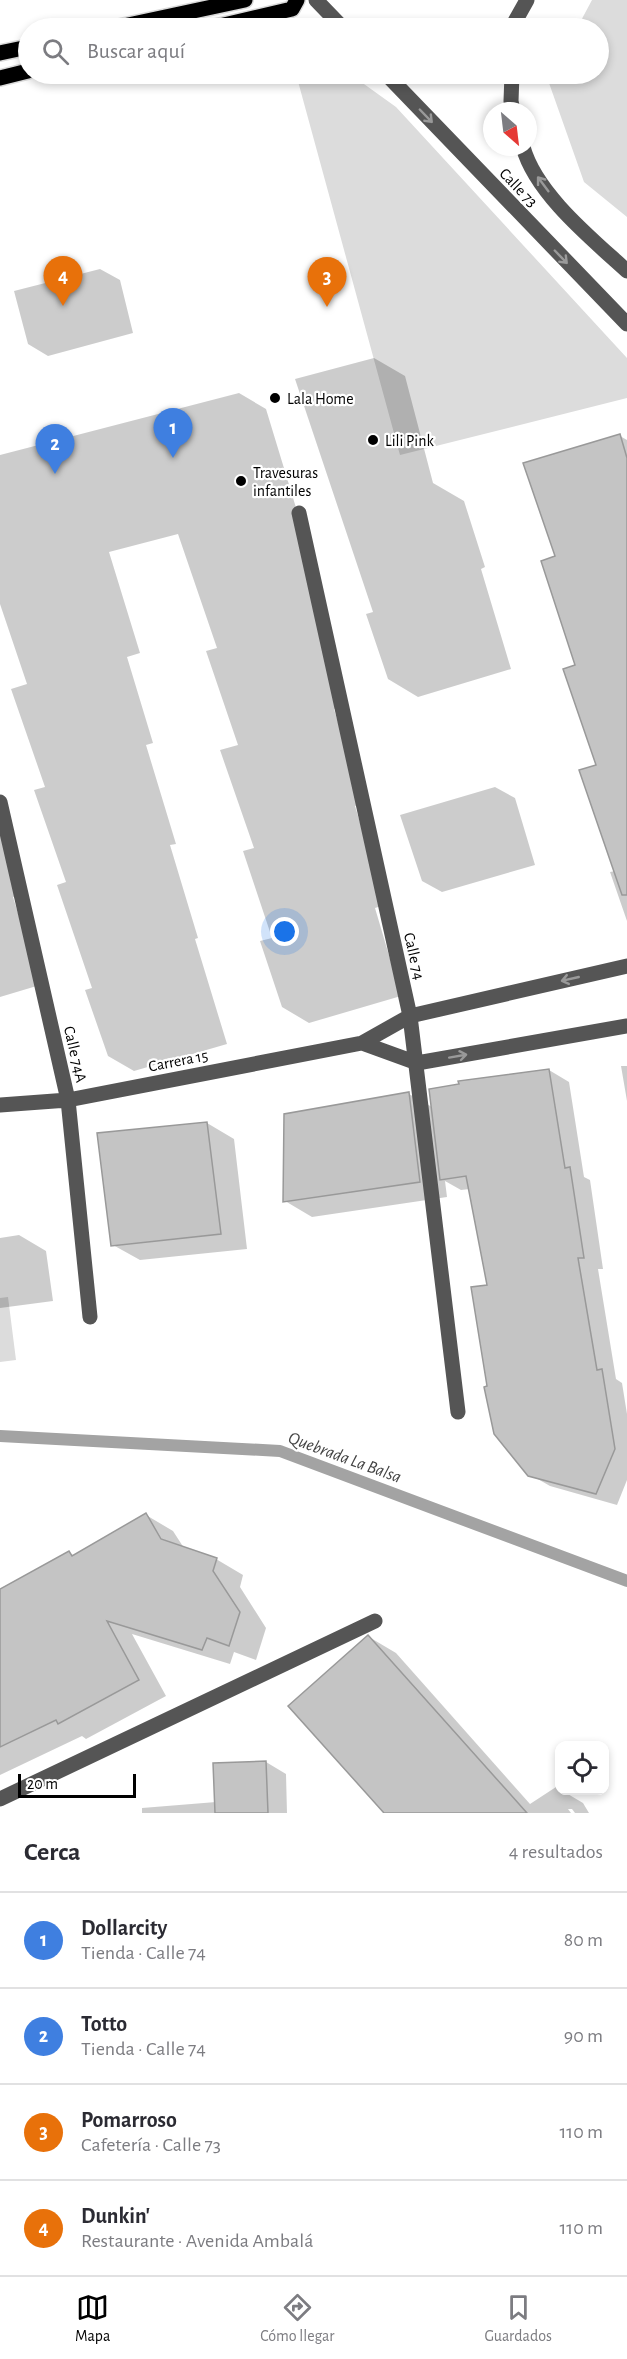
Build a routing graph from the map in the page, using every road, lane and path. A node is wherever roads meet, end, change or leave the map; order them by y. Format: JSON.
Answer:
{"nodes":[{"id":1,"x":245,"y":0,"type":"edge"},
{"id":2,"x":297,"y":0,"type":"edge"},
{"id":3,"x":316,"y":0,"type":"edge"},
{"id":4,"x":527,"y":0,"type":"edge"},
{"id":5,"x":161,"y":18,"type":"edge"},
{"id":6,"x":254,"y":18,"type":"edge"},
{"id":7,"x":333,"y":18,"type":"edge"},
{"id":8,"x":516,"y":18,"type":"edge"},
{"id":9,"x":18,"y":49,"type":"edge"},
{"id":10,"x":0,"y":53,"type":"edge"},
{"id":11,"x":18,"y":74,"type":"edge"},
{"id":12,"x":0,"y":78,"type":"edge"},
{"id":13,"x":396,"y":84,"type":"edge"},
{"id":14,"x":512,"y":84,"type":"edge"},
{"id":15,"x":511,"y":102,"type":"edge"},
{"id":16,"x":525,"y":156,"type":"edge"},
{"id":17,"x":627,"y":271,"type":"edge"},
{"id":18,"x":627,"y":324,"type":"edge"},
{"id":19,"x":298,"y":513,"type":"dead end"},
{"id":20,"x":0,"y":802,"type":"edge"},
{"id":21,"x":627,"y":966,"type":"edge"},
{"id":22,"x":410,"y":1016,"type":"junction"},
{"id":23,"x":627,"y":1026,"type":"edge"},
{"id":24,"x":362,"y":1043,"type":"junction"},
{"id":25,"x":417,"y":1063,"type":"junction"},
{"id":26,"x":68,"y":1100,"type":"junction"},
{"id":27,"x":0,"y":1106,"type":"edge"},
{"id":28,"x":90,"y":1317,"type":"dead end"},
{"id":29,"x":458,"y":1412,"type":"dead end"},
{"id":30,"x":375,"y":1621,"type":"dead end"},
{"id":31,"x":0,"y":1799,"type":"edge"}],
"edges":[{"from":1,"to":5,"type":"main road"},
{"from":2,"to":6,"type":"main road"},
{"from":3,"to":7,"type":"street"},
{"from":4,"to":8,"type":"street"},
{"from":9,"to":10,"type":"main road"},
{"from":11,"to":12,"type":"main road"},
{"from":13,"to":18,"type":"street","name":"Calle 73","one_way":true},
{"from":14,"to":15,"type":"street"},
{"from":17,"to":16,"type":"street","name":"Calle 73","one_way":true},
{"from":19,"to":22,"type":"street","name":"Calle 74"},
{"from":20,"to":26,"type":"street","name":"Calle 74A"},
{"from":21,"to":22,"type":"street","name":"Carrera 15","one_way":true},
{"from":22,"to":24,"type":"street","name":"Carrera 15"},
{"from":22,"to":25,"type":"street","name":"Calle 74"},
{"from":25,"to":23,"type":"street","one_way":true},
{"from":24,"to":25,"type":"street"},
{"from":24,"to":26,"type":"street","name":"Carrera 15"},
{"from":25,"to":29,"type":"street","name":"Calle 74"},
{"from":26,"to":27,"type":"street","name":"Carrera 15"},
{"from":26,"to":28,"type":"street","name":"Calle 74A"},
{"from":30,"to":31,"type":"street"}]}
